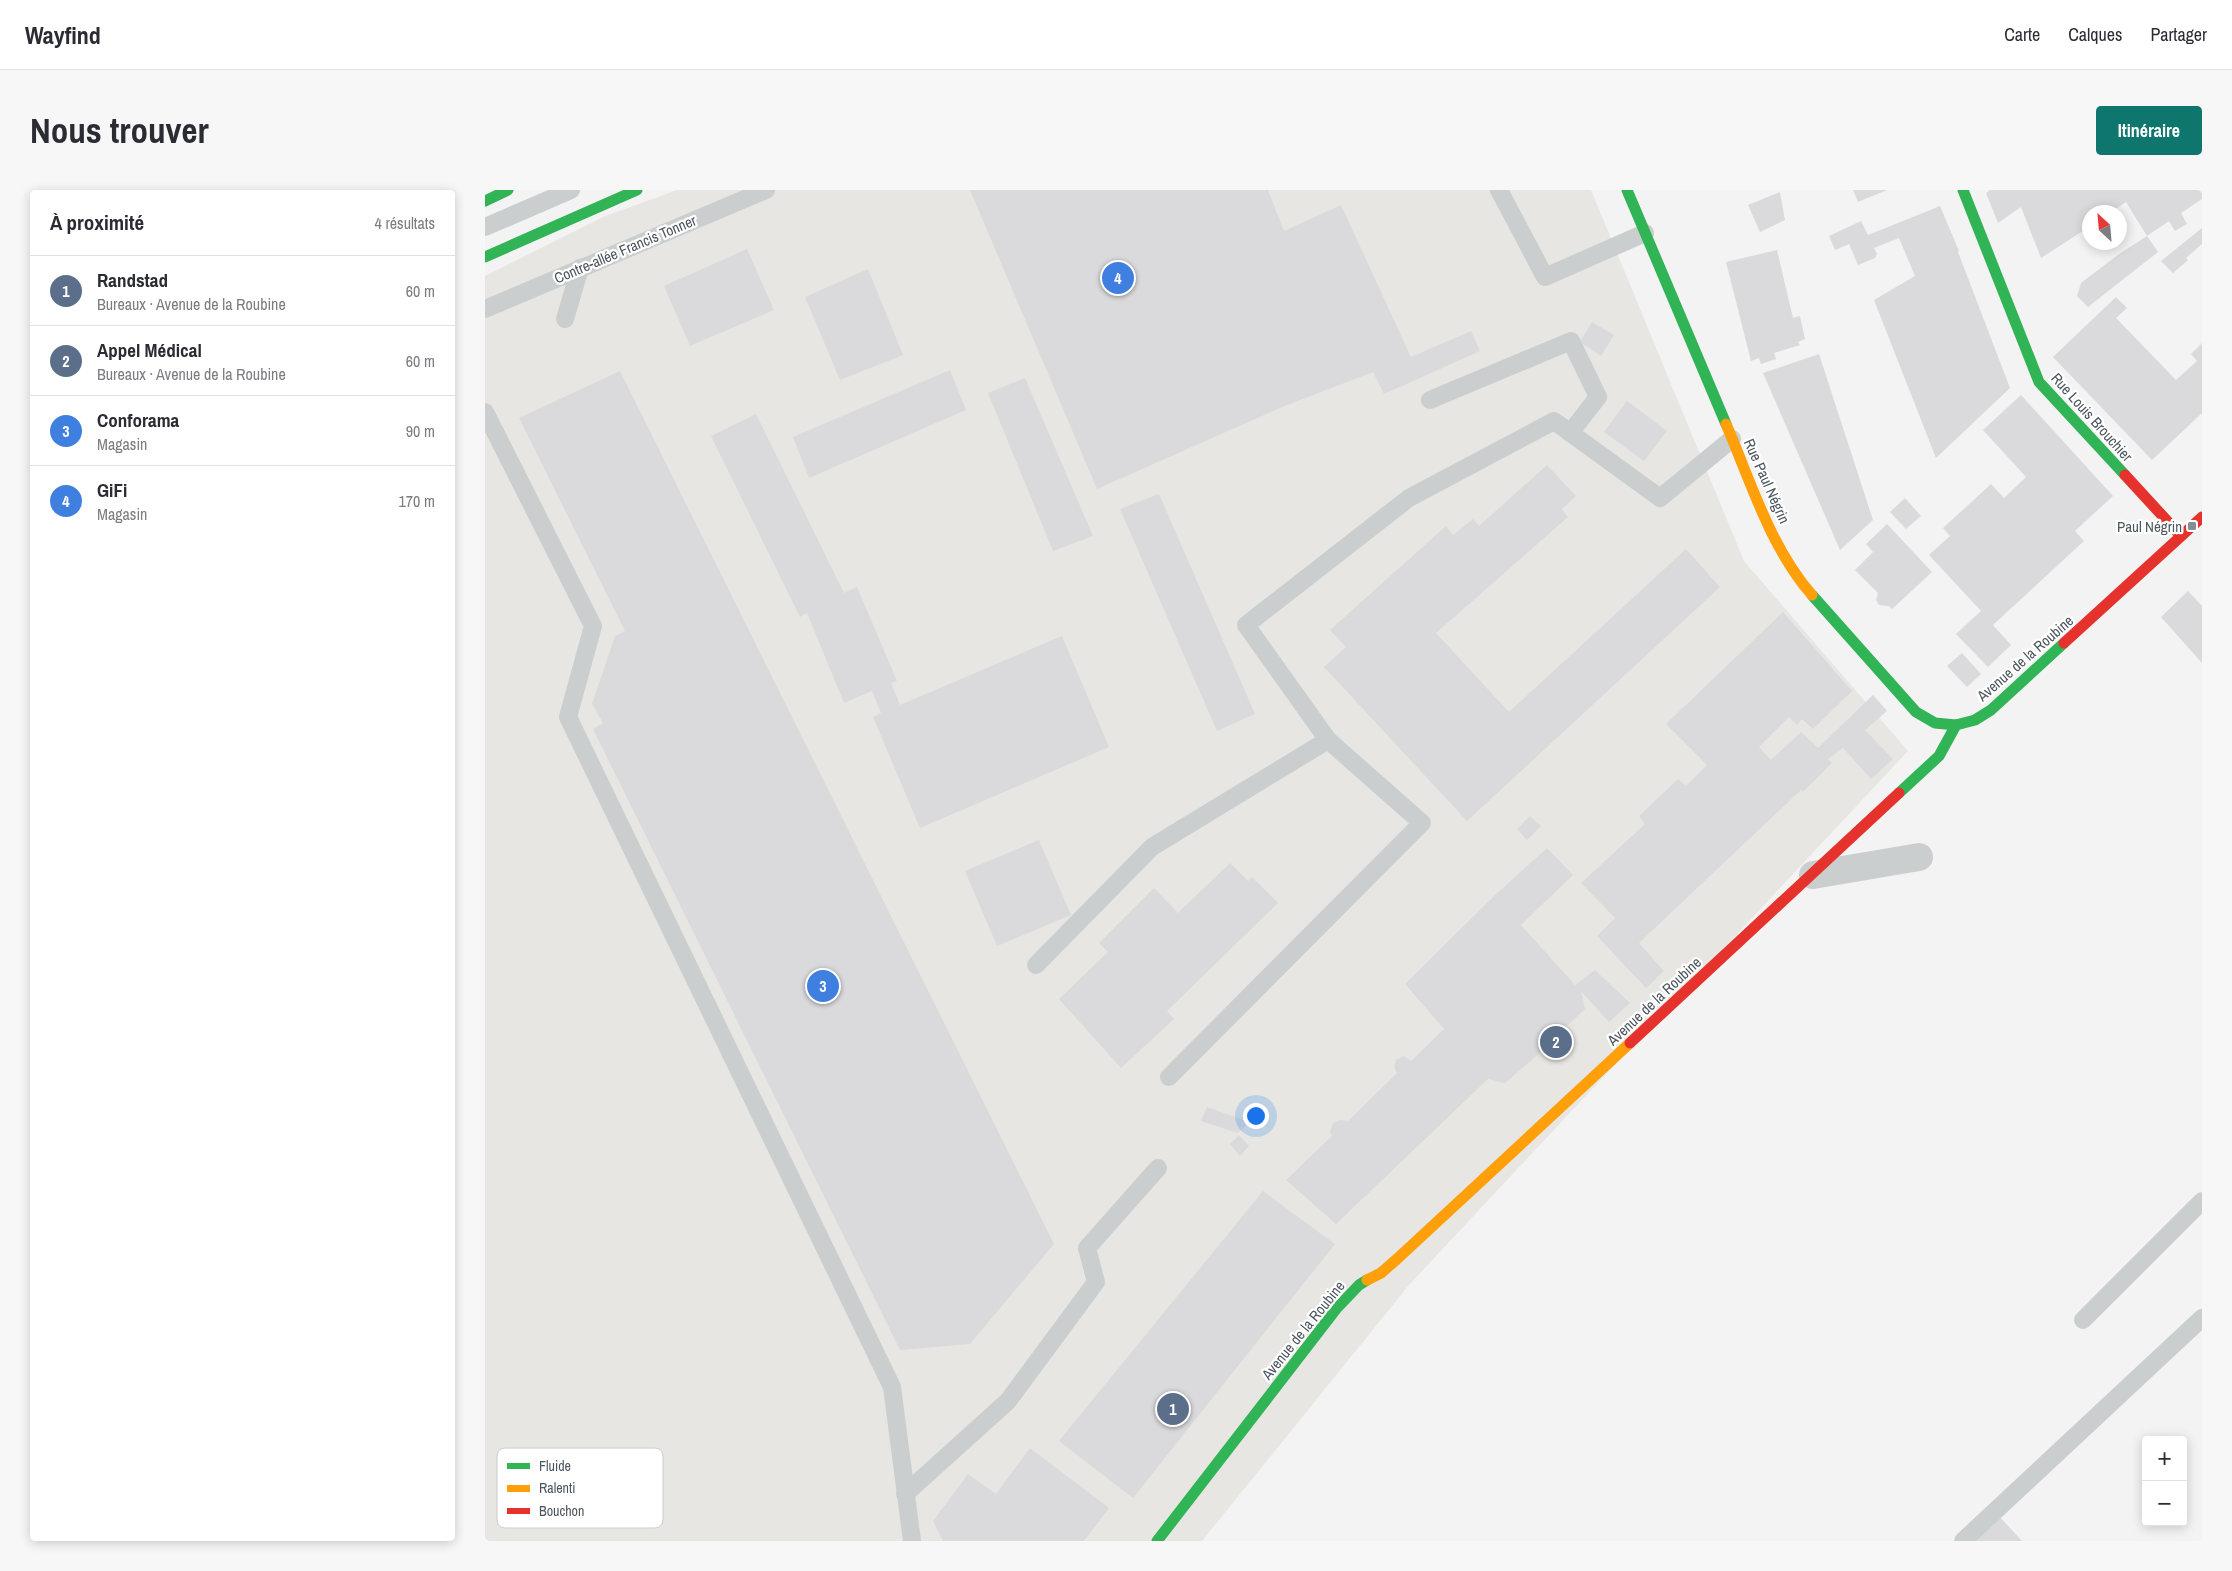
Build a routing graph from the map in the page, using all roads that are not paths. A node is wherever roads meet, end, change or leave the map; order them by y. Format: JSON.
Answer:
{"nodes":[{"id":1,"x":509,"y":190,"type":"edge"},
{"id":2,"x":571,"y":190,"type":"edge"},
{"id":3,"x":637,"y":190,"type":"edge"},
{"id":4,"x":766,"y":190,"type":"edge"},
{"id":5,"x":1499,"y":190,"type":"edge"},
{"id":6,"x":1627,"y":190,"type":"edge"},
{"id":7,"x":1963,"y":190,"type":"edge"},
{"id":8,"x":485,"y":200,"type":"edge"},
{"id":9,"x":485,"y":227,"type":"edge"},
{"id":10,"x":1645,"y":233,"type":"junction"},
{"id":11,"x":485,"y":257,"type":"edge"},
{"id":12,"x":580,"y":268,"type":"junction"},
{"id":13,"x":485,"y":309,"type":"edge"},
{"id":14,"x":565,"y":319,"type":"dead end"},
{"id":15,"x":1431,"y":400,"type":"dead end"},
{"id":16,"x":485,"y":412,"type":"edge"},
{"id":17,"x":1569,"y":433,"type":"junction"},
{"id":18,"x":1732,"y":439,"type":"junction"},
{"id":19,"x":2202,"y":517,"type":"edge"},
{"id":20,"x":2181,"y":536,"type":"junction"},
{"id":21,"x":1956,"y":725,"type":"junction"},
{"id":22,"x":1328,"y":740,"type":"junction"},
{"id":23,"x":1919,"y":857,"type":"dead end"},
{"id":24,"x":1813,"y":875,"type":"junction"},
{"id":25,"x":1036,"y":965,"type":"dead end"},
{"id":26,"x":1169,"y":1077,"type":"dead end"},
{"id":27,"x":1158,"y":1168,"type":"dead end"},
{"id":28,"x":2202,"y":1202,"type":"edge"},
{"id":29,"x":2202,"y":1318,"type":"edge"},
{"id":30,"x":2083,"y":1320,"type":"dead end"},
{"id":31,"x":905,"y":1494,"type":"junction"},
{"id":32,"x":912,"y":1541,"type":"edge"},
{"id":33,"x":1157,"y":1541,"type":"edge"},
{"id":34,"x":1963,"y":1541,"type":"edge"}],
"edges":[{"from":1,"to":8,"type":"street"},
{"from":2,"to":9,"type":"lane"},
{"from":3,"to":11,"type":"street"},
{"from":4,"to":12,"type":"lane","name":"Contre-allée Francis Tonner"},
{"from":5,"to":10,"type":"lane"},
{"from":6,"to":10,"type":"street","name":"Rue Paul Négrin"},
{"from":7,"to":20,"type":"street","name":"Rue Louis Brouchier"},
{"from":10,"to":18,"type":"street","name":"Rue Paul Négrin"},
{"from":12,"to":13,"type":"lane","name":"Contre-allée Francis Tonner"},
{"from":12,"to":14,"type":"lane"},
{"from":15,"to":17,"type":"lane"},
{"from":16,"to":31,"type":"lane"},
{"from":17,"to":18,"type":"lane"},
{"from":17,"to":22,"type":"lane"},
{"from":18,"to":21,"type":"street","name":"Rue Paul Négrin"},
{"from":19,"to":20,"type":"street","name":"Avenue de la Roubine"},
{"from":20,"to":21,"type":"street","name":"Avenue de la Roubine"},
{"from":21,"to":24,"type":"street","name":"Avenue de la Roubine"},
{"from":22,"to":25,"type":"lane"},
{"from":22,"to":26,"type":"lane"},
{"from":23,"to":24,"type":"street"},
{"from":24,"to":33,"type":"street","name":"Avenue de la Roubine"},
{"from":27,"to":31,"type":"lane"},
{"from":28,"to":30,"type":"lane"},
{"from":29,"to":34,"type":"lane"},
{"from":31,"to":32,"type":"lane"}]}
